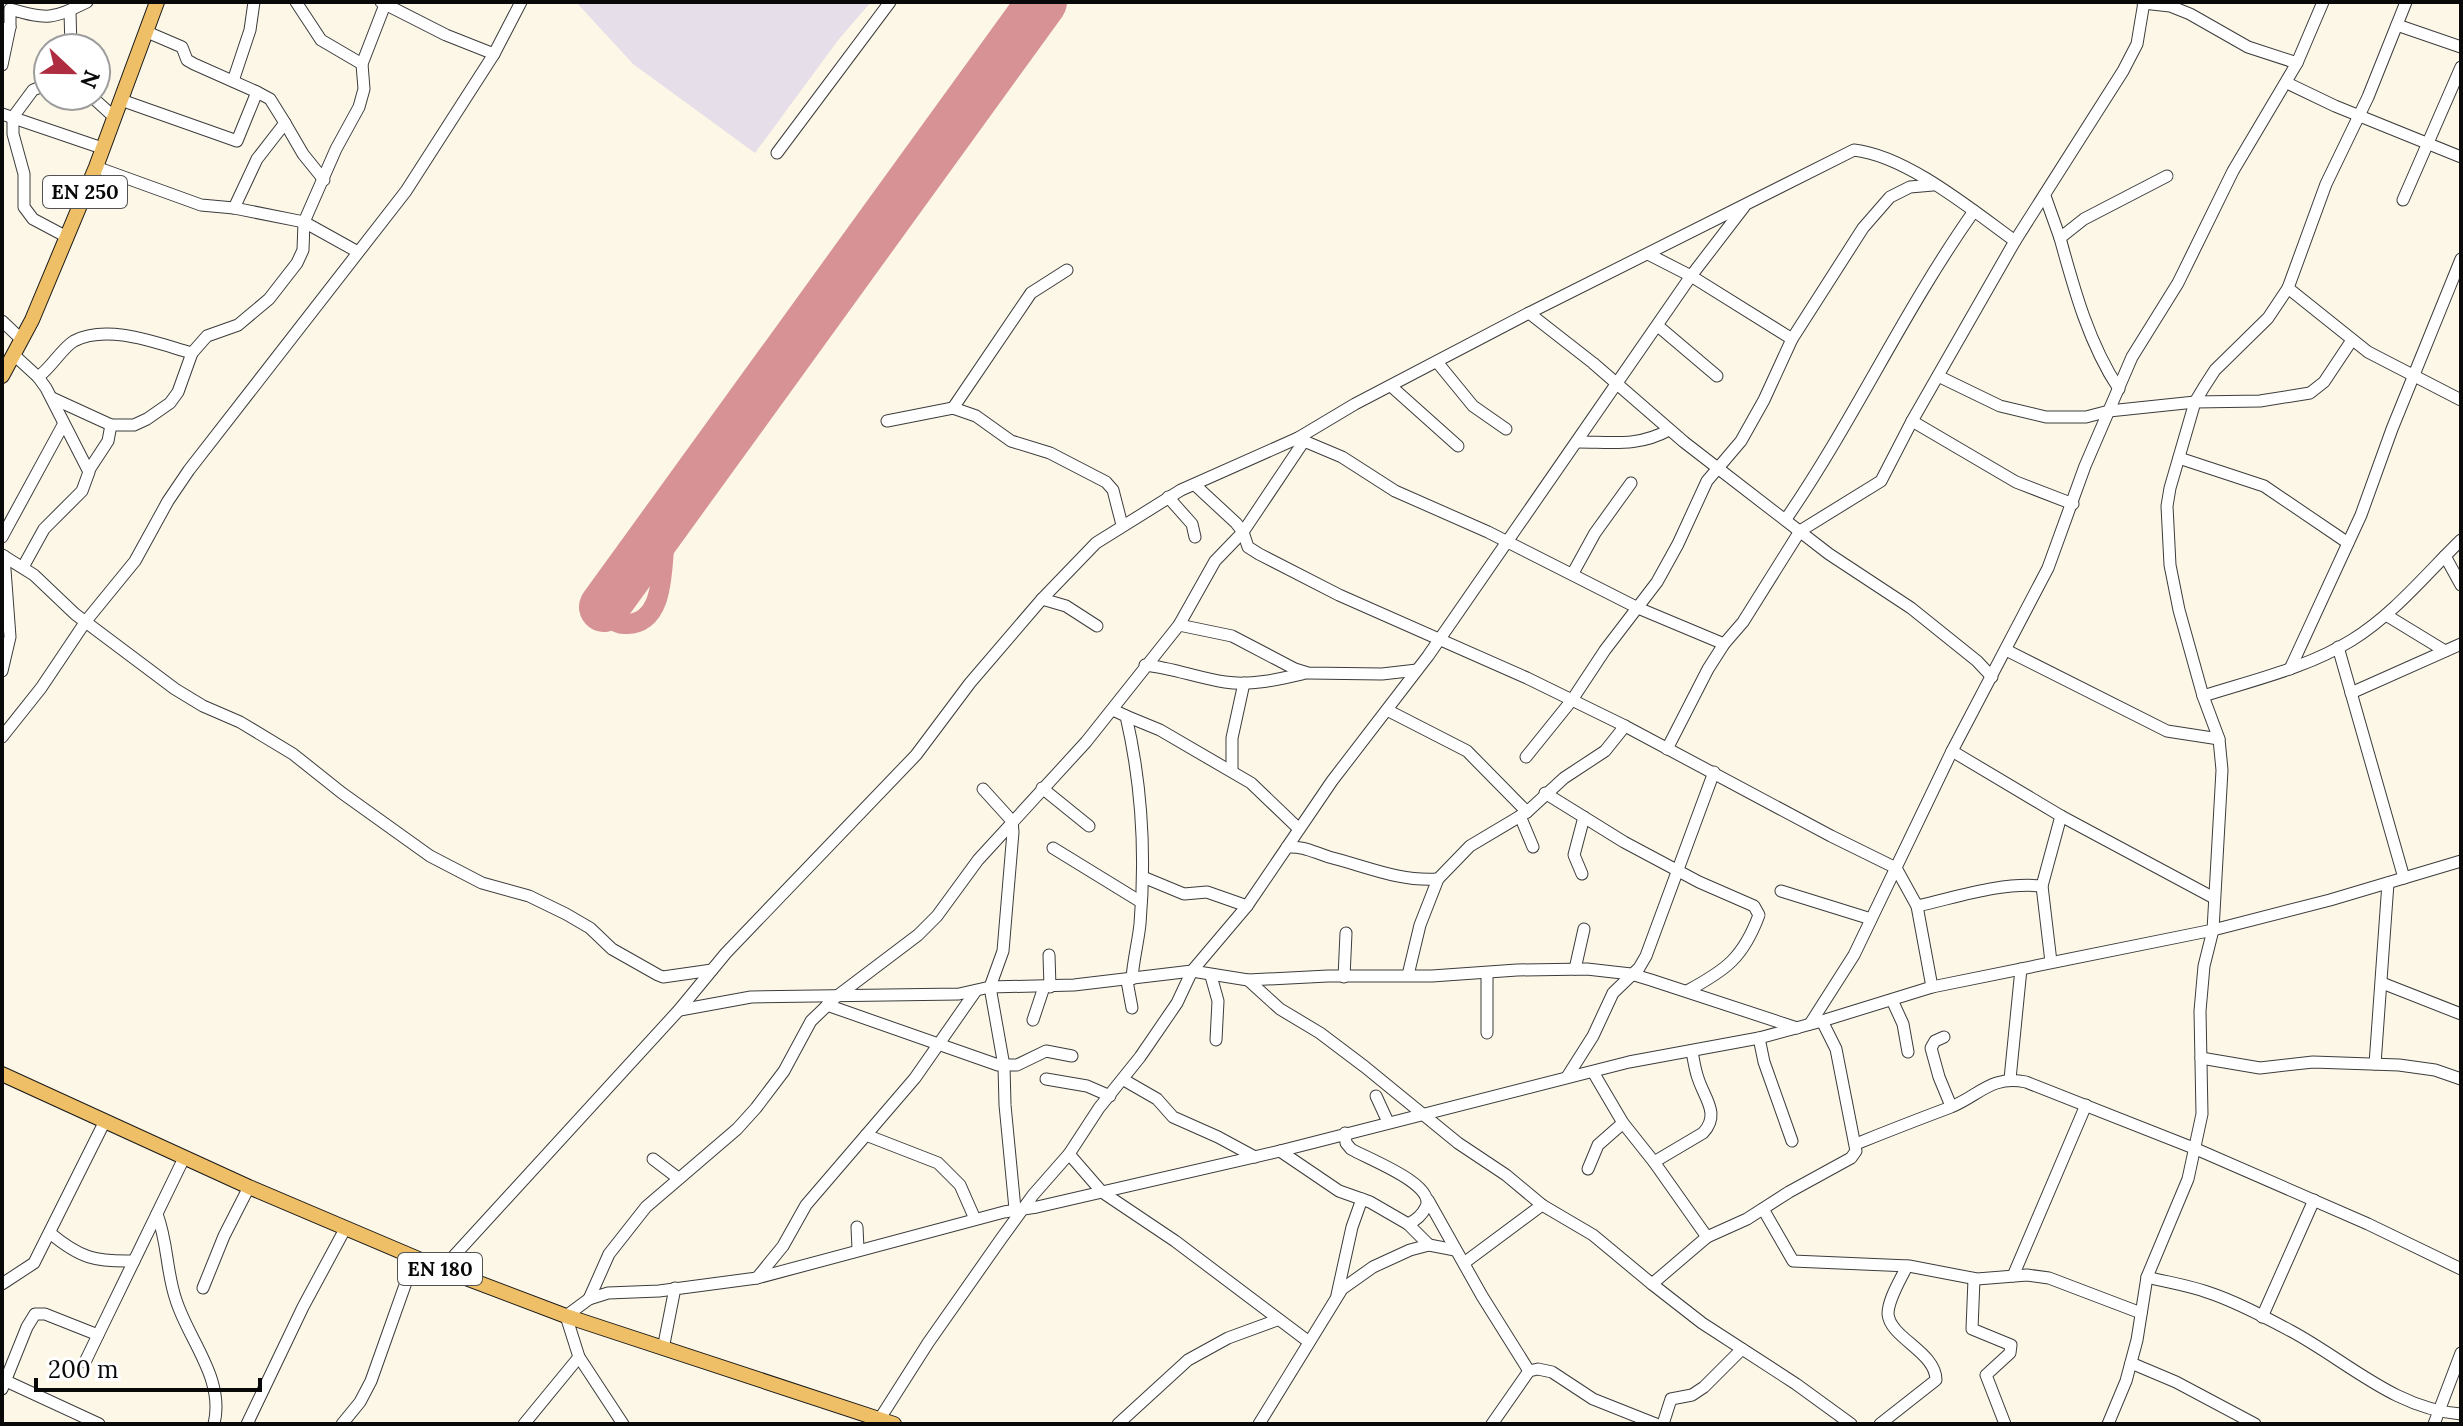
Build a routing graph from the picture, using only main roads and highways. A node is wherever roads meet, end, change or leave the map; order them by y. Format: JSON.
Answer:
{"nodes":[{"id":1,"x":157,"y":2,"type":"edge"},
{"id":2,"x":7,"y":366,"type":"edge"},
{"id":3,"x":2,"y":1074,"type":"edge"},
{"id":4,"x":889,"y":1423,"type":"edge"}],
"edges":[{"from":1,"to":2,"type":"main road","number":"EN 250"},
{"from":3,"to":4,"type":"main road","number":"EN 180"}]}
